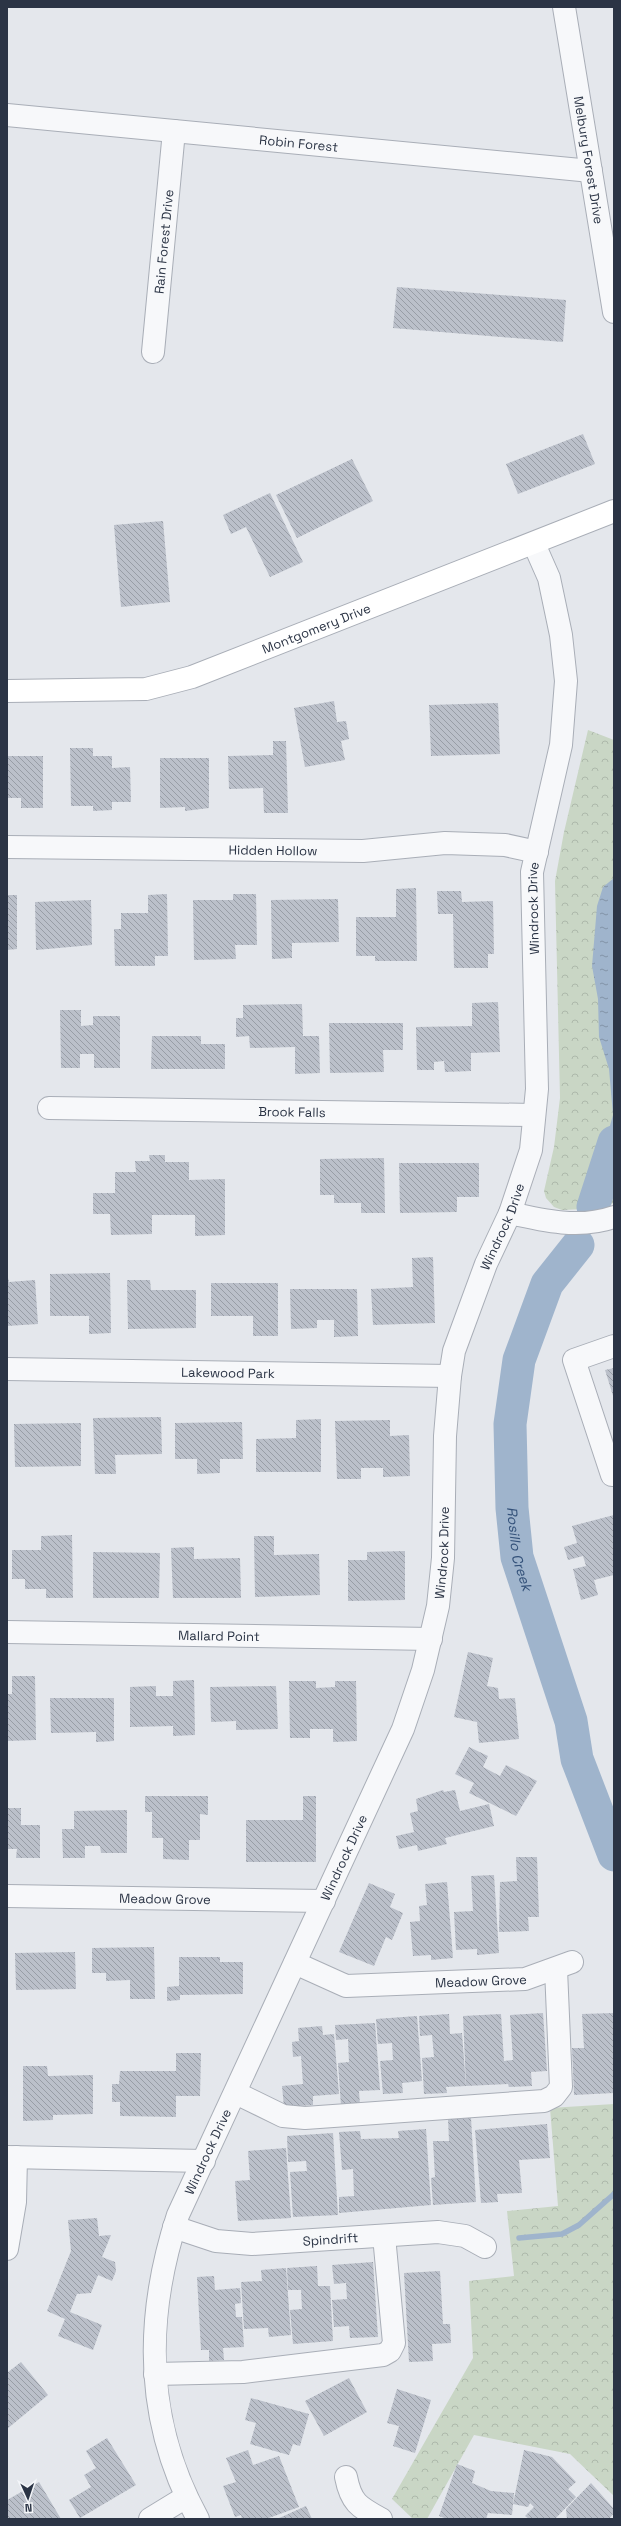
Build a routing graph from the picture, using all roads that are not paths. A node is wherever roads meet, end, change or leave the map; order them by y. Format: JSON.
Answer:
{"nodes":[{"id":1,"x":564,"y":7,"type":"edge"},
{"id":2,"x":7,"y":115,"type":"edge"},
{"id":3,"x":174,"y":131,"type":"junction"},
{"id":4,"x":591,"y":172,"type":"junction"},
{"id":5,"x":614,"y":312,"type":"edge"},
{"id":6,"x":153,"y":352,"type":"dead end"},
{"id":7,"x":614,"y":511,"type":"edge"},
{"id":8,"x":534,"y":544,"type":"junction"},
{"id":9,"x":7,"y":691,"type":"edge"},
{"id":10,"x":7,"y":847,"type":"edge"},
{"id":11,"x":537,"y":852,"type":"junction"},
{"id":12,"x":49,"y":1108,"type":"dead end"},
{"id":13,"x":534,"y":1115,"type":"junction"},
{"id":14,"x":510,"y":1213,"type":"junction"},
{"id":15,"x":614,"y":1217,"type":"edge"},
{"id":16,"x":614,"y":1346,"type":"edge"},
{"id":17,"x":7,"y":1369,"type":"edge"},
{"id":18,"x":450,"y":1376,"type":"junction"},
{"id":19,"x":614,"y":1475,"type":"edge"},
{"id":20,"x":7,"y":1632,"type":"edge"},
{"id":21,"x":431,"y":1639,"type":"junction"},
{"id":22,"x":7,"y":1896,"type":"edge"},
{"id":23,"x":324,"y":1901,"type":"junction"},
{"id":24,"x":295,"y":1964,"type":"junction"},
{"id":25,"x":236,"y":2093,"type":"junction"},
{"id":26,"x":12,"y":2157,"type":"edge"},
{"id":27,"x":204,"y":2160,"type":"junction"},
{"id":28,"x":174,"y":2227,"type":"junction"},
{"id":29,"x":384,"y":2236,"type":"junction"},
{"id":30,"x":485,"y":2247,"type":"dead end"},
{"id":31,"x":7,"y":2249,"type":"edge"},
{"id":32,"x":155,"y":2374,"type":"junction"},
{"id":33,"x":346,"y":2477,"type":"dead end"},
{"id":34,"x":186,"y":2497,"type":"junction"},
{"id":35,"x":150,"y":2519,"type":"edge"},
{"id":36,"x":198,"y":2519,"type":"edge"},
{"id":37,"x":381,"y":2519,"type":"edge"}],
"edges":[{"from":1,"to":4,"type":"street","name":"Melbury Forest Drive"},
{"from":2,"to":3,"type":"street","name":"Robin Forest"},
{"from":3,"to":4,"type":"street","name":"Robin Forest"},
{"from":3,"to":6,"type":"street","name":"Rain Forest Drive"},
{"from":4,"to":5,"type":"street","name":"Melbury Forest Drive"},
{"from":7,"to":8,"type":"main road","name":"Montgomery Drive"},
{"from":8,"to":9,"type":"main road","name":"Montgomery Drive"},
{"from":8,"to":11,"type":"street","name":"Windrock Drive"},
{"from":10,"to":11,"type":"street","name":"Hidden Hollow"},
{"from":11,"to":13,"type":"street","name":"Windrock Drive"},
{"from":12,"to":13,"type":"street","name":"Brook Falls"},
{"from":13,"to":14,"type":"street","name":"Windrock Drive"},
{"from":14,"to":15,"type":"street"},
{"from":14,"to":18,"type":"street","name":"Windrock Drive"},
{"from":16,"to":19,"type":"street"},
{"from":17,"to":18,"type":"street","name":"Lakewood Park"},
{"from":18,"to":21,"type":"street","name":"Windrock Drive"},
{"from":20,"to":21,"type":"street","name":"Mallard Point"},
{"from":21,"to":23,"type":"street","name":"Windrock Drive"},
{"from":22,"to":23,"type":"street","name":"Meadow Grove"},
{"from":23,"to":24,"type":"street","name":"Windrock Drive"},
{"from":24,"to":25,"type":"street","name":"Windrock Drive"},
{"from":24,"to":25,"type":"street","name":"Meadow Grove"},
{"from":25,"to":27,"type":"street","name":"Windrock Drive"},
{"from":26,"to":27,"type":"street"},
{"from":26,"to":31,"type":"street"},
{"from":27,"to":28,"type":"street","name":"Windrock Drive"},
{"from":28,"to":29,"type":"street","name":"Spindrift"},
{"from":28,"to":32,"type":"street","name":"Windrock Drive"},
{"from":29,"to":30,"type":"street","name":"Spindrift"},
{"from":29,"to":32,"type":"street"},
{"from":32,"to":34,"type":"street","name":"Windrock Drive"},
{"from":33,"to":37,"type":"street"},
{"from":34,"to":35,"type":"street"},
{"from":34,"to":36,"type":"street","name":"Windrock Drive"}]}
